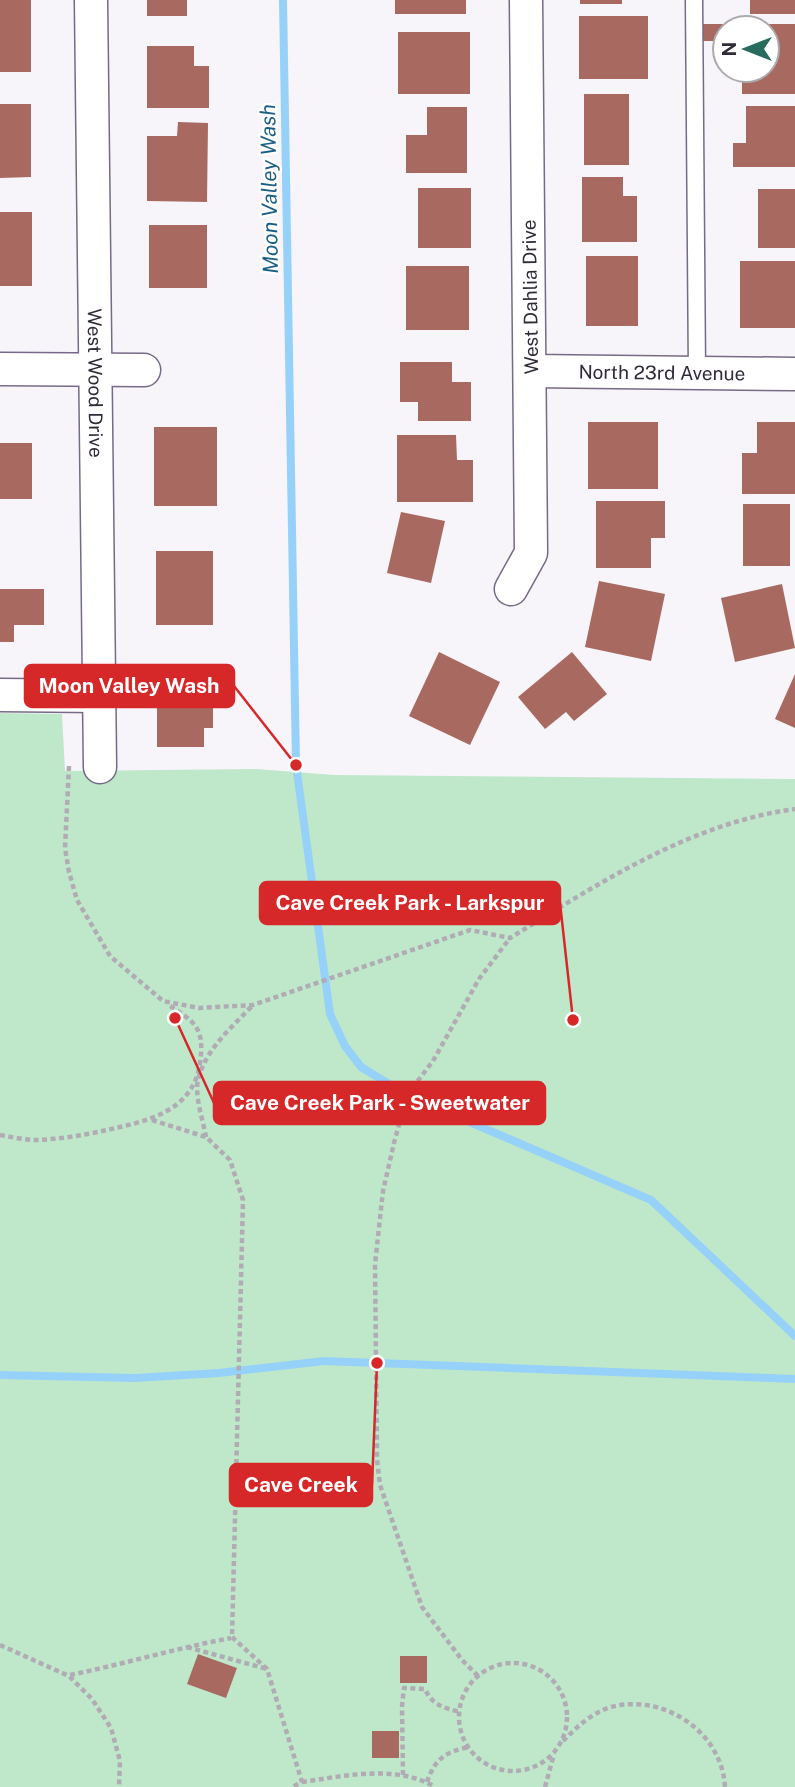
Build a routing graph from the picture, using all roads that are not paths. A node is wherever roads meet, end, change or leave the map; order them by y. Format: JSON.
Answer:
{"nodes":[{"id":1,"x":91,"y":0,"type":"edge"},
{"id":2,"x":526,"y":0,"type":"edge"},
{"id":3,"x":694,"y":0,"type":"edge"},
{"id":4,"x":0,"y":369,"type":"edge"},
{"id":5,"x":97,"y":370,"type":"junction"},
{"id":6,"x":144,"y":370,"type":"dead end"},
{"id":7,"x":531,"y":371,"type":"junction"},
{"id":8,"x":697,"y":373,"type":"junction"},
{"id":9,"x":795,"y":374,"type":"edge"},
{"id":10,"x":510,"y":589,"type":"dead end"},
{"id":11,"x":0,"y":695,"type":"edge"},
{"id":12,"x":99,"y":696,"type":"junction"},
{"id":13,"x":100,"y":767,"type":"dead end"}],
"edges":[{"from":1,"to":5,"type":"street","name":"West Wood Drive"},
{"from":2,"to":7,"type":"street","name":"West Dahlia Drive"},
{"from":3,"to":8,"type":"lane"},
{"from":4,"to":5,"type":"street"},
{"from":5,"to":6,"type":"street"},
{"from":5,"to":12,"type":"street","name":"West Wood Drive"},
{"from":7,"to":8,"type":"street","name":"North 23rd Avenue"},
{"from":7,"to":10,"type":"street","name":"West Dahlia Drive"},
{"from":8,"to":9,"type":"street","name":"North 23rd Avenue"},
{"from":11,"to":12,"type":"street"},
{"from":12,"to":13,"type":"street","name":"West Wood Drive"}]}
